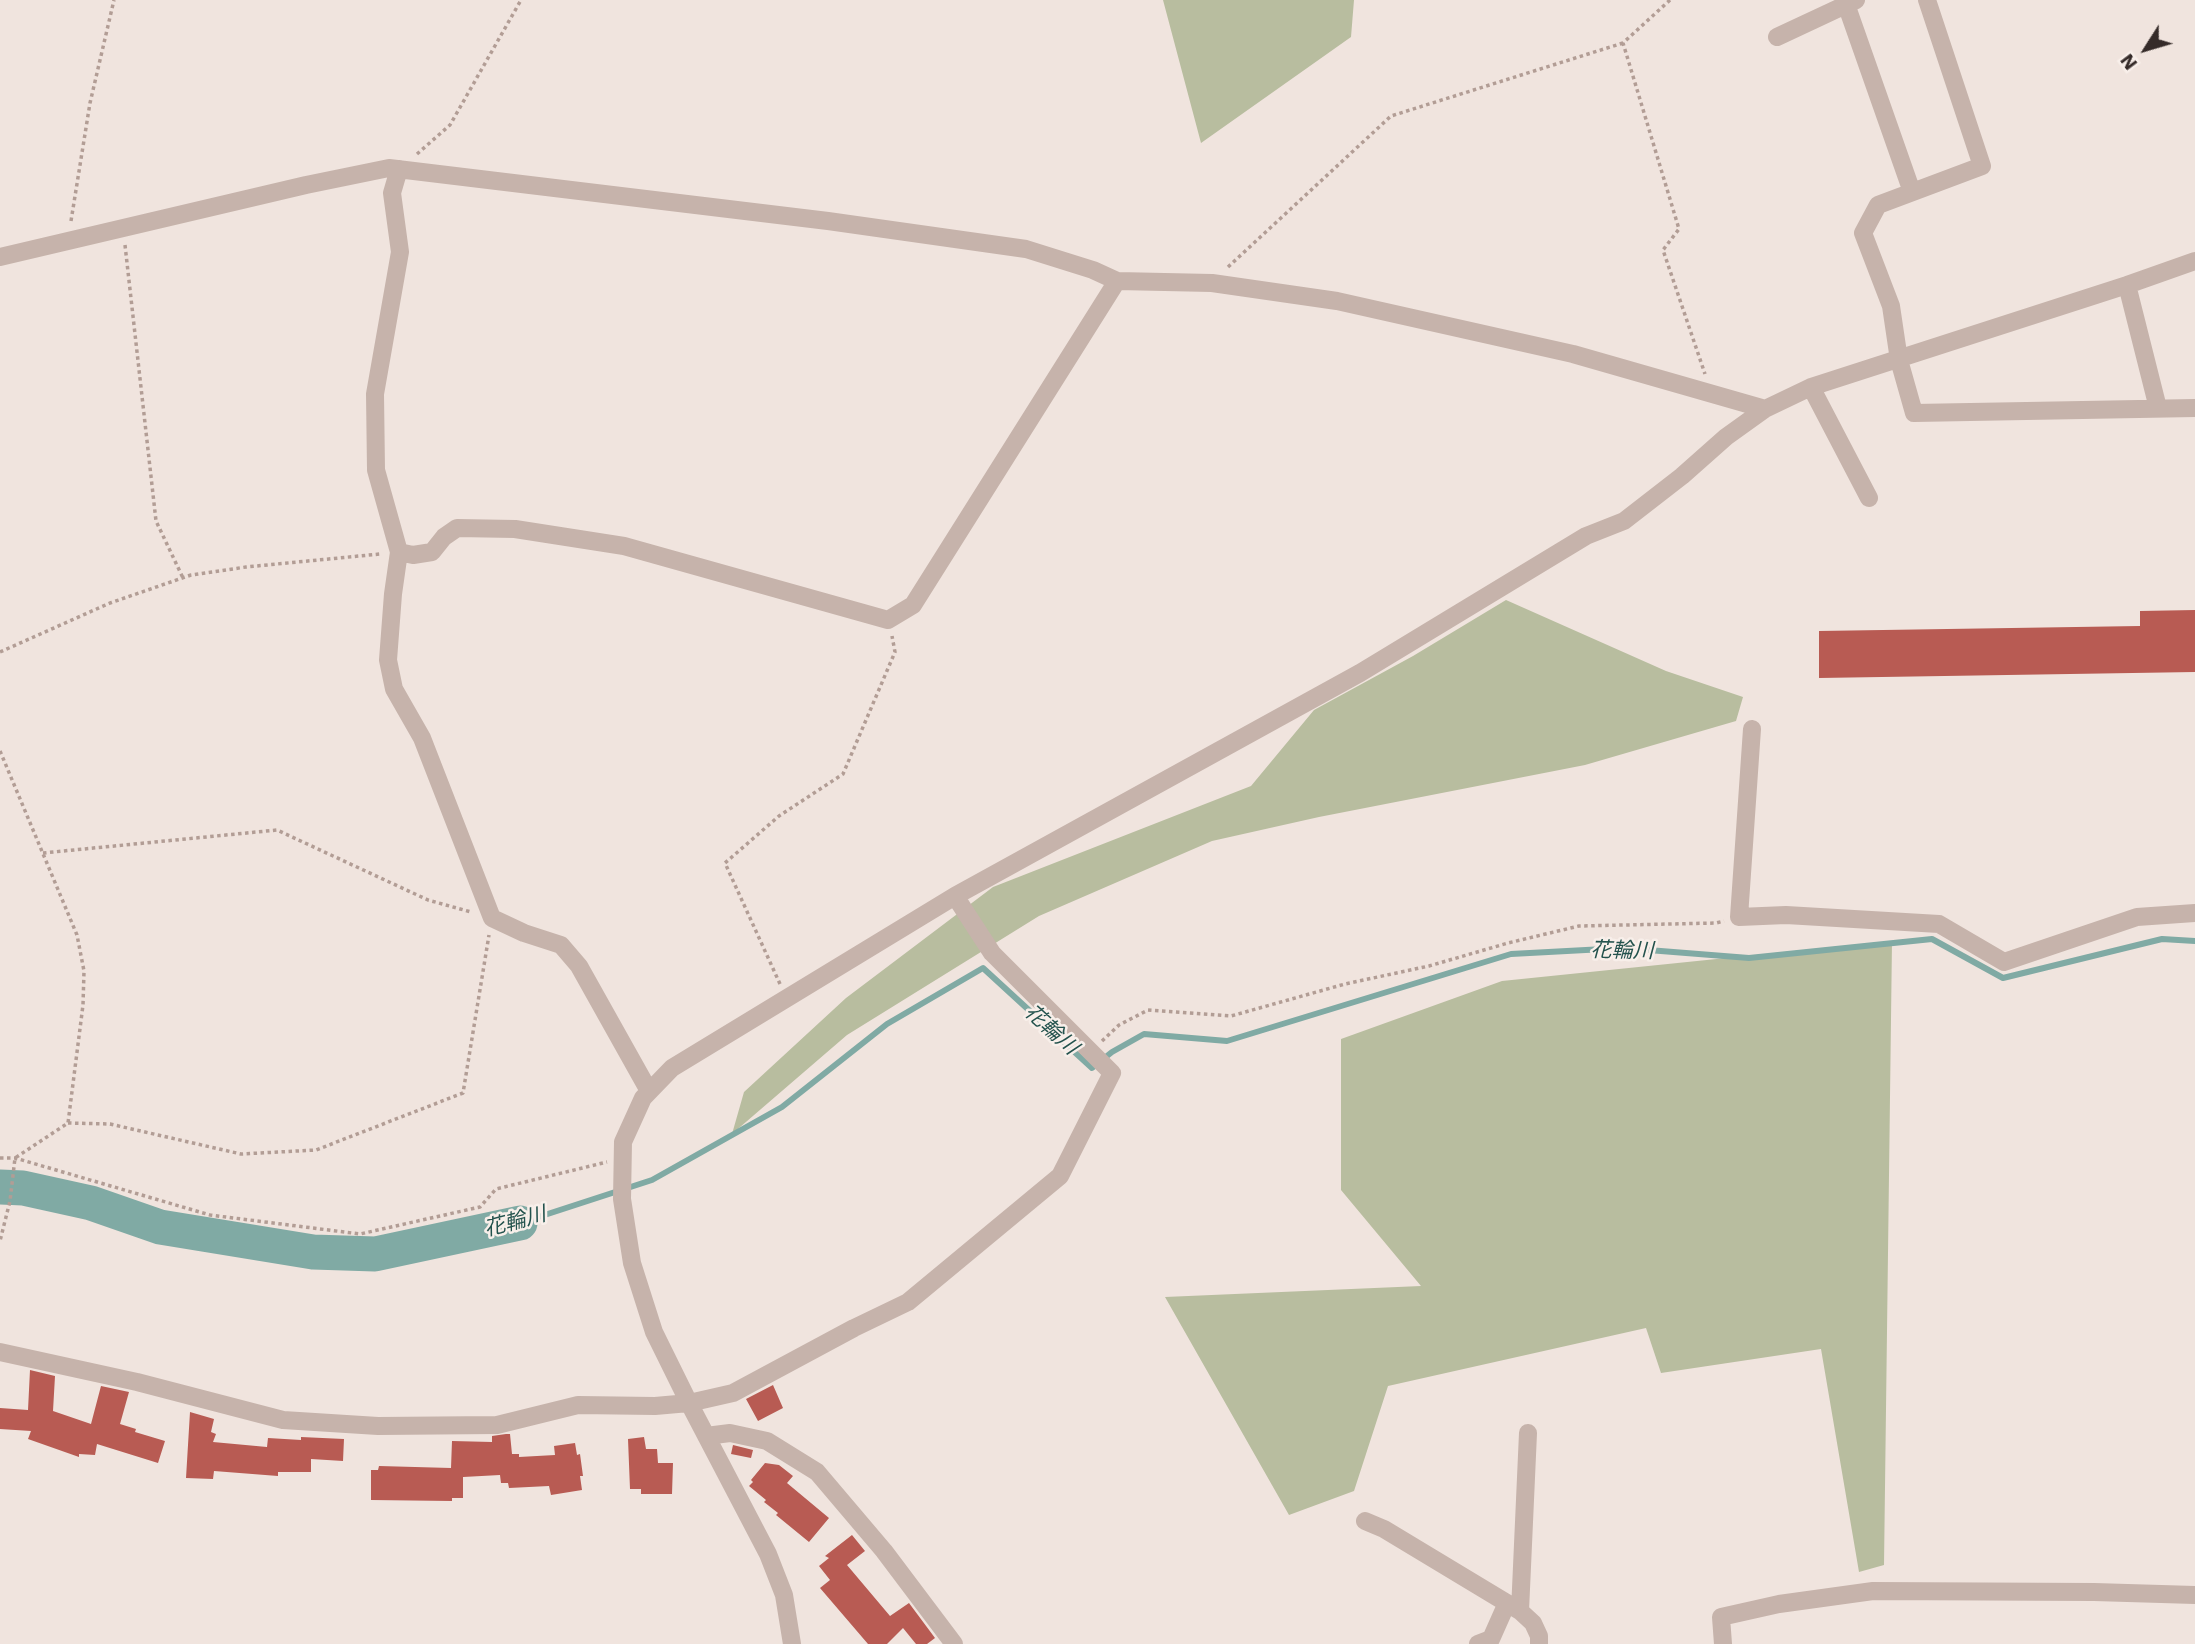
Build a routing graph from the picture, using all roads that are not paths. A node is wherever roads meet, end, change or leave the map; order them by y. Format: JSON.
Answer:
{"nodes":[{"id":1,"x":1927,"y":0,"type":"edge"},
{"id":2,"x":1851,"y":2,"type":"edge"},
{"id":3,"x":1777,"y":37,"type":"dead end"},
{"id":4,"x":399,"y":169,"type":"junction"},
{"id":5,"x":1912,"y":192,"type":"junction"},
{"id":6,"x":0,"y":257,"type":"edge"},
{"id":7,"x":2195,"y":261,"type":"edge"},
{"id":8,"x":1117,"y":281,"type":"junction"},
{"id":9,"x":2127,"y":285,"type":"junction"},
{"id":10,"x":1899,"y":360,"type":"junction"},
{"id":11,"x":1811,"y":387,"type":"junction"},
{"id":12,"x":2158,"y":408,"type":"junction"},
{"id":13,"x":2195,"y":408,"type":"edge"},
{"id":14,"x":1765,"y":409,"type":"junction"},
{"id":15,"x":1870,"y":498,"type":"dead end"},
{"id":16,"x":399,"y":552,"type":"junction"},
{"id":17,"x":1752,"y":729,"type":"dead end"},
{"id":18,"x":955,"y":896,"type":"junction"},
{"id":19,"x":2195,"y":913,"type":"edge"},
{"id":20,"x":649,"y":1091,"type":"junction"},
{"id":21,"x":0,"y":1352,"type":"edge"},
{"id":22,"x":689,"y":1403,"type":"junction"},
{"id":23,"x":1528,"y":1433,"type":"dead end"},
{"id":24,"x":706,"y":1436,"type":"junction"},
{"id":25,"x":1365,"y":1521,"type":"dead end"},
{"id":26,"x":2195,"y":1595,"type":"edge"},
{"id":27,"x":1513,"y":1607,"type":"junction"},
{"id":28,"x":792,"y":1644,"type":"edge"},
{"id":29,"x":954,"y":1644,"type":"edge"},
{"id":30,"x":1478,"y":1644,"type":"edge"},
{"id":31,"x":1539,"y":1644,"type":"edge"},
{"id":32,"x":1723,"y":1644,"type":"edge"}],
"edges":[{"from":1,"to":5,"type":"street"},
{"from":2,"to":3,"type":"street"},
{"from":2,"to":5,"type":"street"},
{"from":4,"to":6,"type":"street"},
{"from":4,"to":8,"type":"street"},
{"from":4,"to":16,"type":"street"},
{"from":5,"to":10,"type":"street"},
{"from":7,"to":9,"type":"street"},
{"from":8,"to":14,"type":"street"},
{"from":8,"to":16,"type":"street"},
{"from":9,"to":10,"type":"street"},
{"from":9,"to":12,"type":"street"},
{"from":10,"to":11,"type":"street"},
{"from":10,"to":12,"type":"street"},
{"from":11,"to":14,"type":"street"},
{"from":11,"to":15,"type":"street"},
{"from":12,"to":13,"type":"street"},
{"from":14,"to":18,"type":"street"},
{"from":16,"to":20,"type":"street"},
{"from":17,"to":19,"type":"street"},
{"from":18,"to":20,"type":"street"},
{"from":18,"to":22,"type":"street"},
{"from":20,"to":22,"type":"street"},
{"from":21,"to":22,"type":"street"},
{"from":22,"to":24,"type":"street"},
{"from":23,"to":27,"type":"street"},
{"from":24,"to":28,"type":"street"},
{"from":24,"to":29,"type":"street"},
{"from":25,"to":27,"type":"street"},
{"from":26,"to":32,"type":"street"},
{"from":27,"to":30,"type":"street"},
{"from":27,"to":31,"type":"street"}]}
